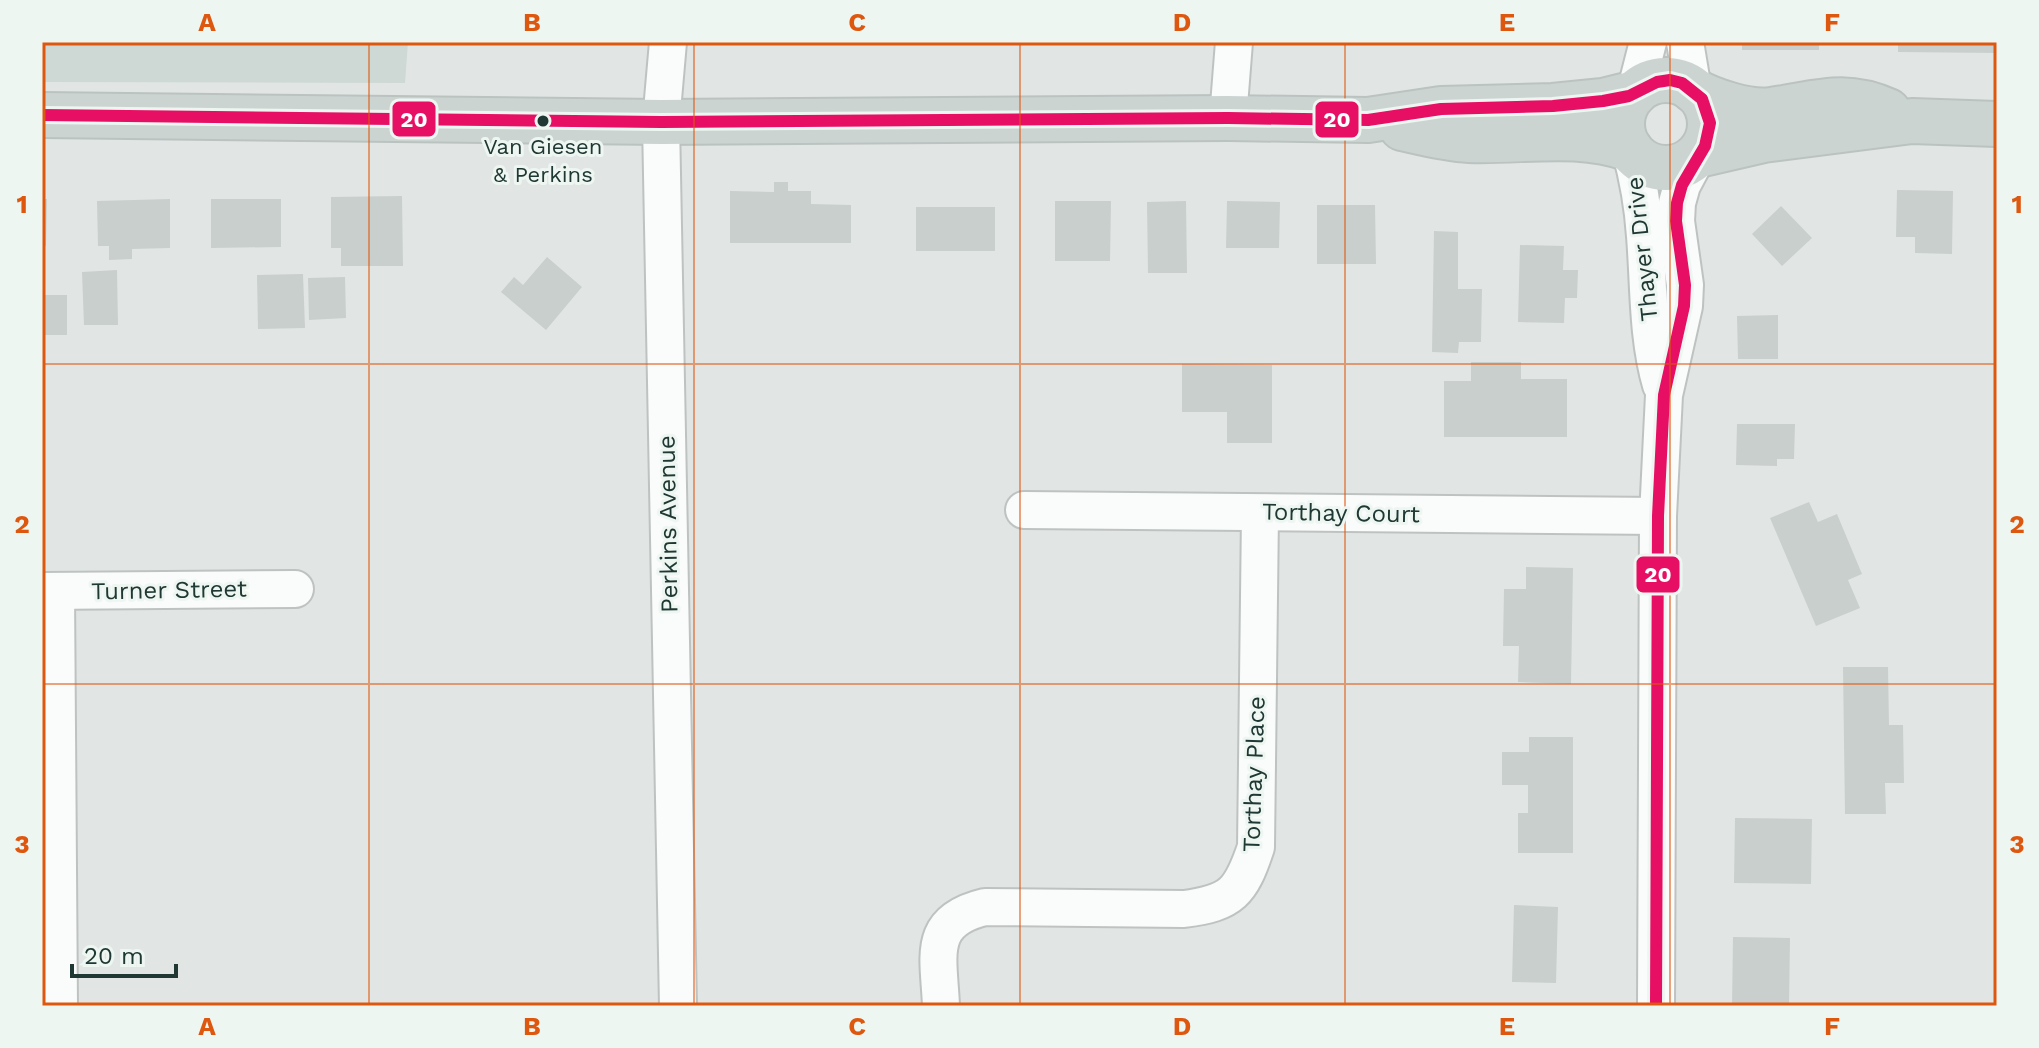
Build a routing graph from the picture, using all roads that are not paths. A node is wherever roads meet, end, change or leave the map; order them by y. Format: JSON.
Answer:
{"nodes":[{"id":1,"x":668,"y":42,"type":"edge"},
{"id":2,"x":1234,"y":42,"type":"edge"},
{"id":3,"x":1648,"y":42,"type":"edge"},
{"id":4,"x":1685,"y":42,"type":"edge"},
{"id":5,"x":1693,"y":90,"type":"junction"},
{"id":6,"x":1635,"y":93,"type":"junction"},
{"id":7,"x":42,"y":115,"type":"edge"},
{"id":8,"x":1228,"y":118,"type":"junction"},
{"id":9,"x":1368,"y":120,"type":"junction"},
{"id":10,"x":1912,"y":121,"type":"junction"},
{"id":11,"x":661,"y":122,"type":"junction"},
{"id":12,"x":1997,"y":124,"type":"edge"},
{"id":13,"x":1630,"y":149,"type":"junction"},
{"id":14,"x":1698,"y":155,"type":"junction"},
{"id":15,"x":1664,"y":395,"type":"junction"},
{"id":16,"x":1024,"y":510,"type":"dead end"},
{"id":17,"x":1260,"y":513,"type":"junction"},
{"id":18,"x":1658,"y":516,"type":"junction"},
{"id":19,"x":295,"y":589,"type":"dead end"},
{"id":20,"x":49,"y":591,"type":"edge"},
{"id":21,"x":59,"y":1006,"type":"edge"},
{"id":22,"x":678,"y":1006,"type":"edge"},
{"id":23,"x":941,"y":1006,"type":"edge"},
{"id":24,"x":1656,"y":1006,"type":"edge"}],
"edges":[{"from":1,"to":11,"type":"street","name":"Perkins Avenue"},
{"from":2,"to":8,"type":"street"},
{"from":3,"to":6,"type":"street"},
{"from":4,"to":5,"type":"street"},
{"from":5,"to":6,"type":"main road"},
{"from":5,"to":10,"type":"main road"},
{"from":5,"to":14,"type":"main road"},
{"from":6,"to":9,"type":"main road"},
{"from":6,"to":13,"type":"main road"},
{"from":7,"to":11,"type":"main road"},
{"from":8,"to":9,"type":"main road"},
{"from":8,"to":11,"type":"main road"},
{"from":9,"to":13,"type":"main road"},
{"from":10,"to":12,"type":"main road"},
{"from":10,"to":14,"type":"main road"},
{"from":11,"to":22,"type":"street","name":"Perkins Avenue"},
{"from":13,"to":14,"type":"main road"},
{"from":13,"to":15,"type":"street","name":"Thayer Drive"},
{"from":14,"to":15,"type":"street","name":"Thayer Drive"},
{"from":15,"to":18,"type":"street","name":"Thayer Drive"},
{"from":16,"to":17,"type":"street","name":"Torthay Court"},
{"from":17,"to":18,"type":"street","name":"Torthay Court"},
{"from":17,"to":23,"type":"street","name":"Torthay Place"},
{"from":18,"to":24,"type":"street","name":"Thayer Drive"},
{"from":19,"to":20,"type":"street","name":"Turner Street"},
{"from":20,"to":21,"type":"street"}]}
